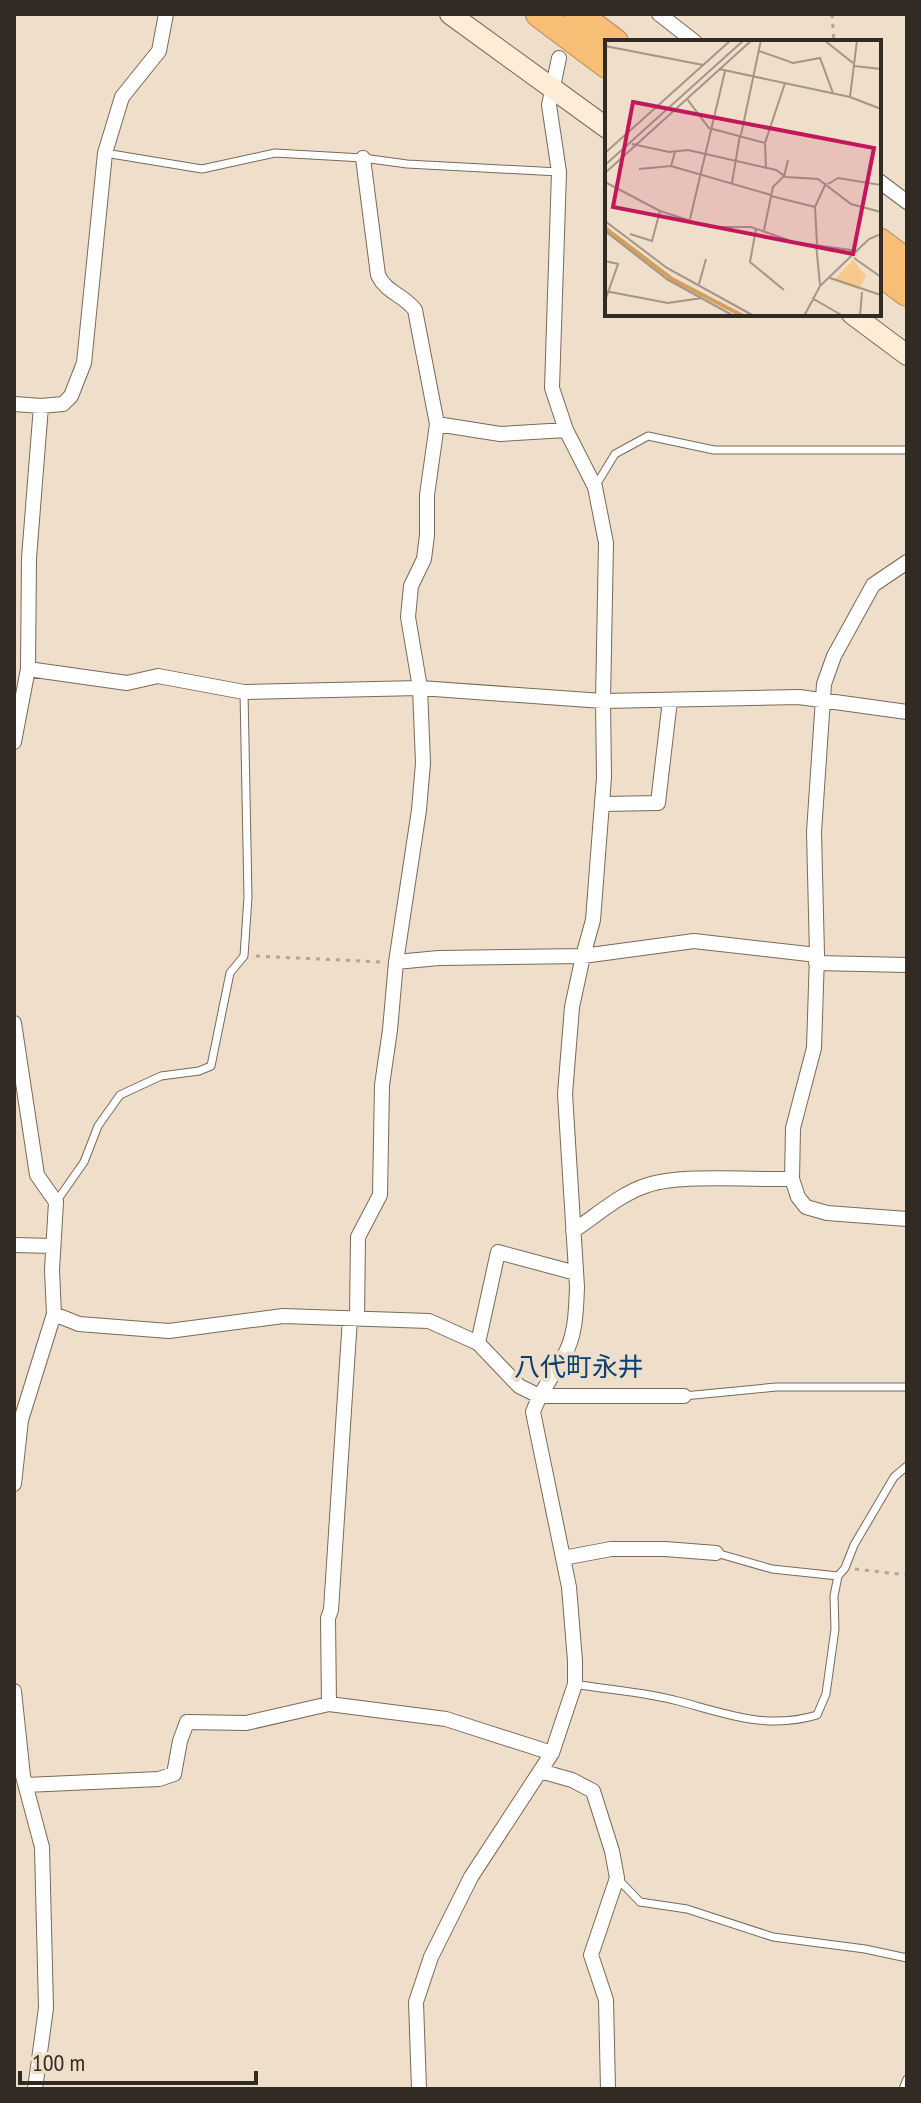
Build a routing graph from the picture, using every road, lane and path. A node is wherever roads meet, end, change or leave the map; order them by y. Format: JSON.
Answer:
{"nodes":[{"id":1,"x":166,"y":14,"type":"edge"},
{"id":2,"x":450,"y":14,"type":"edge"},
{"id":3,"x":539,"y":14,"type":"edge"},
{"id":4,"x":578,"y":14,"type":"edge"},
{"id":5,"x":659,"y":14,"type":"edge"},
{"id":6,"x":832,"y":14,"type":"edge"},
{"id":7,"x":612,"y":40,"type":"edge"},
{"id":8,"x":692,"y":40,"type":"edge"},
{"id":9,"x":834,"y":40,"type":"edge"},
{"id":10,"x":559,"y":58,"type":"dead end"},
{"id":11,"x":605,"y":64,"type":"edge"},
{"id":12,"x":552,"y":87,"type":"junction"},
{"id":13,"x":605,"y":127,"type":"edge"},
{"id":14,"x":105,"y":153,"type":"junction"},
{"id":15,"x":363,"y":158,"type":"junction"},
{"id":16,"x":559,"y":172,"type":"junction"},
{"id":17,"x":881,"y":182,"type":"edge"},
{"id":18,"x":907,"y":202,"type":"edge"},
{"id":19,"x":881,"y":242,"type":"edge"},
{"id":20,"x":907,"y":262,"type":"edge"},
{"id":21,"x":881,"y":274,"type":"edge"},
{"id":22,"x":907,"y":293,"type":"edge"},
{"id":23,"x":855,"y":316,"type":"edge"},
{"id":24,"x":907,"y":355,"type":"edge"},
{"id":25,"x":14,"y":404,"type":"edge"},
{"id":26,"x":41,"y":406,"type":"junction"},
{"id":27,"x":437,"y":424,"type":"junction"},
{"id":28,"x":566,"y":430,"type":"junction"},
{"id":29,"x":907,"y":450,"type":"edge"},
{"id":30,"x":595,"y":487,"type":"junction"},
{"id":31,"x":907,"y":562,"type":"edge"},
{"id":32,"x":28,"y":669,"type":"junction"},
{"id":33,"x":420,"y":688,"type":"junction"},
{"id":34,"x":244,"y":692,"type":"junction"},
{"id":35,"x":823,"y":699,"type":"junction"},
{"id":36,"x":670,"y":700,"type":"junction"},
{"id":37,"x":603,"y":701,"type":"junction"},
{"id":38,"x":907,"y":712,"type":"edge"},
{"id":39,"x":14,"y":742,"type":"edge"},
{"id":40,"x":602,"y":804,"type":"junction"},
{"id":41,"x":244,"y":956,"type":"junction"},
{"id":42,"x":583,"y":956,"type":"junction"},
{"id":43,"x":816,"y":959,"type":"junction"},
{"id":44,"x":396,"y":962,"type":"junction"},
{"id":45,"x":907,"y":965,"type":"edge"},
{"id":46,"x":14,"y":1023,"type":"edge"},
{"id":47,"x":792,"y":1179,"type":"junction"},
{"id":48,"x":56,"y":1202,"type":"junction"},
{"id":49,"x":907,"y":1219,"type":"edge"},
{"id":50,"x":573,"y":1231,"type":"junction"},
{"id":51,"x":14,"y":1245,"type":"edge"},
{"id":52,"x":53,"y":1246,"type":"junction"},
{"id":53,"x":576,"y":1273,"type":"junction"},
{"id":54,"x":54,"y":1314,"type":"junction"},
{"id":55,"x":354,"y":1318,"type":"junction"},
{"id":56,"x":478,"y":1343,"type":"junction"},
{"id":57,"x":907,"y":1387,"type":"edge"},
{"id":58,"x":539,"y":1396,"type":"junction"},
{"id":59,"x":684,"y":1396,"type":"joint"},
{"id":60,"x":907,"y":1466,"type":"edge"},
{"id":61,"x":14,"y":1484,"type":"edge"},
{"id":62,"x":716,"y":1553,"type":"joint"},
{"id":63,"x":563,"y":1558,"type":"junction"},
{"id":64,"x":845,"y":1568,"type":"junction"},
{"id":65,"x":907,"y":1575,"type":"edge"},
{"id":66,"x":838,"y":1576,"type":"junction"},
{"id":67,"x":575,"y":1684,"type":"junction"},
{"id":68,"x":14,"y":1691,"type":"edge"},
{"id":69,"x":329,"y":1704,"type":"junction"},
{"id":70,"x":552,"y":1753,"type":"junction"},
{"id":71,"x":540,"y":1771,"type":"junction"},
{"id":72,"x":21,"y":1780,"type":"edge"},
{"id":73,"x":617,"y":1878,"type":"junction"},
{"id":74,"x":907,"y":1958,"type":"edge"},
{"id":75,"x":907,"y":2079,"type":"edge"},
{"id":76,"x":35,"y":2089,"type":"edge"},
{"id":77,"x":419,"y":2089,"type":"edge"},
{"id":78,"x":608,"y":2089,"type":"edge"},
{"id":79,"x":903,"y":2089,"type":"edge"}],
"edges":[{"from":1,"to":14,"type":"street"},
{"from":2,"to":12,"type":"street"},
{"from":3,"to":11,"type":"highway"},
{"from":4,"to":7,"type":"highway"},
{"from":5,"to":8,"type":"street"},
{"from":6,"to":9,"type":"path"},
{"from":10,"to":12,"type":"street"},
{"from":12,"to":13,"type":"street"},
{"from":12,"to":16,"type":"street"},
{"from":14,"to":15,"type":"lane"},
{"from":14,"to":26,"type":"street"},
{"from":15,"to":16,"type":"lane"},
{"from":15,"to":27,"type":"street"},
{"from":16,"to":28,"type":"street"},
{"from":17,"to":18,"type":"street"},
{"from":19,"to":20,"type":"highway"},
{"from":21,"to":22,"type":"highway"},
{"from":23,"to":24,"type":"street"},
{"from":25,"to":26,"type":"street"},
{"from":26,"to":32,"type":"street"},
{"from":27,"to":28,"type":"street"},
{"from":27,"to":33,"type":"street"},
{"from":28,"to":30,"type":"street"},
{"from":29,"to":30,"type":"lane"},
{"from":30,"to":37,"type":"street"},
{"from":31,"to":35,"type":"street"},
{"from":32,"to":34,"type":"street"},
{"from":32,"to":39,"type":"street"},
{"from":33,"to":34,"type":"street"},
{"from":33,"to":37,"type":"street"},
{"from":33,"to":44,"type":"street"},
{"from":34,"to":41,"type":"lane"},
{"from":35,"to":36,"type":"street"},
{"from":35,"to":38,"type":"street"},
{"from":35,"to":43,"type":"street"},
{"from":36,"to":37,"type":"street"},
{"from":36,"to":40,"type":"street"},
{"from":37,"to":40,"type":"street"},
{"from":40,"to":42,"type":"street"},
{"from":41,"to":44,"type":"path"},
{"from":41,"to":48,"type":"lane"},
{"from":42,"to":43,"type":"street"},
{"from":42,"to":44,"type":"street"},
{"from":42,"to":50,"type":"street"},
{"from":43,"to":45,"type":"street"},
{"from":43,"to":47,"type":"street"},
{"from":44,"to":55,"type":"street"},
{"from":46,"to":48,"type":"street"},
{"from":47,"to":49,"type":"street"},
{"from":47,"to":50,"type":"street"},
{"from":48,"to":52,"type":"street"},
{"from":50,"to":53,"type":"street"},
{"from":51,"to":52,"type":"street"},
{"from":52,"to":54,"type":"street"},
{"from":53,"to":56,"type":"street"},
{"from":53,"to":58,"type":"street"},
{"from":54,"to":55,"type":"street"},
{"from":54,"to":61,"type":"street"},
{"from":55,"to":56,"type":"street"},
{"from":55,"to":69,"type":"street"},
{"from":56,"to":58,"type":"street"},
{"from":57,"to":59,"type":"lane"},
{"from":58,"to":59,"type":"street"},
{"from":58,"to":63,"type":"street"},
{"from":60,"to":64,"type":"lane"},
{"from":62,"to":63,"type":"street"},
{"from":62,"to":66,"type":"lane"},
{"from":63,"to":67,"type":"street"},
{"from":64,"to":65,"type":"path"},
{"from":64,"to":66,"type":"lane"},
{"from":66,"to":67,"type":"lane"},
{"from":67,"to":70,"type":"street"},
{"from":68,"to":72,"type":"street"},
{"from":69,"to":70,"type":"street"},
{"from":69,"to":72,"type":"street"},
{"from":70,"to":71,"type":"street"},
{"from":71,"to":73,"type":"street"},
{"from":71,"to":77,"type":"street"},
{"from":72,"to":76,"type":"street"},
{"from":73,"to":74,"type":"lane"},
{"from":73,"to":78,"type":"street"},
{"from":75,"to":79,"type":"lane"}]}
